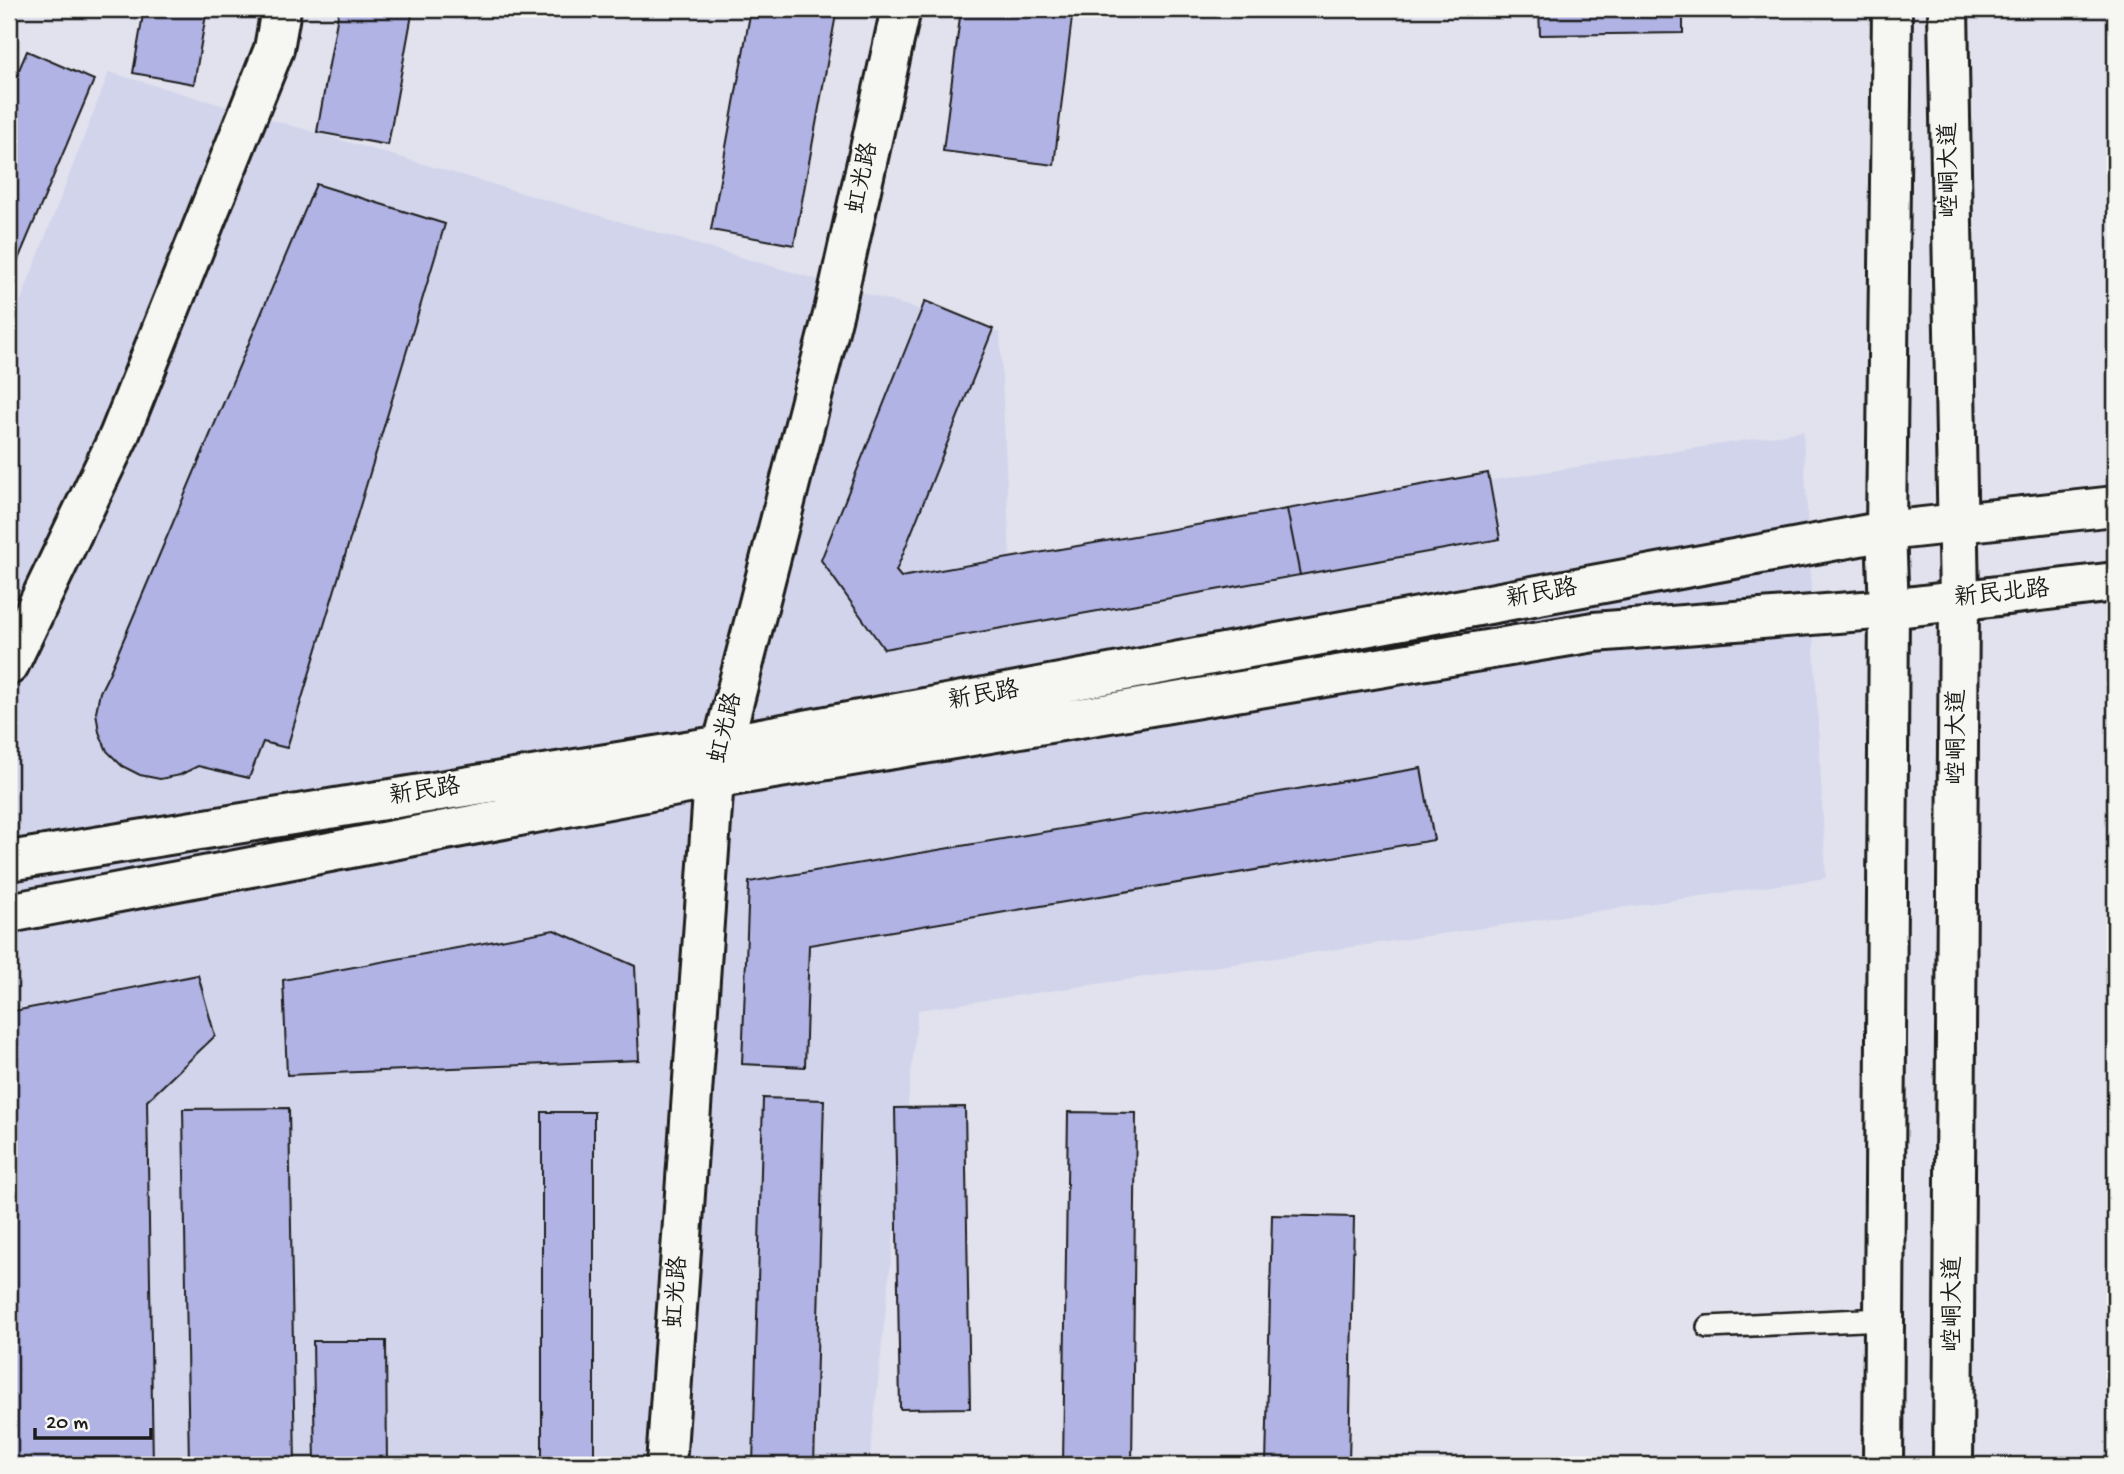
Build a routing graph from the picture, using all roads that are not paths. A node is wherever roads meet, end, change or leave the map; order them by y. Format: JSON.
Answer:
{"nodes":[{"id":1,"x":281,"y":9,"type":"edge"},
{"id":2,"x":901,"y":9,"type":"edge"},
{"id":3,"x":1892,"y":9,"type":"edge"},
{"id":4,"x":1948,"y":9,"type":"edge"},
{"id":5,"x":2115,"y":506,"type":"edge"},
{"id":6,"x":1957,"y":523,"type":"junction"},
{"id":7,"x":1886,"y":531,"type":"junction"},
{"id":8,"x":2115,"y":582,"type":"edge"},
{"id":9,"x":1959,"y":599,"type":"junction"},
{"id":10,"x":1889,"y":609,"type":"junction"},
{"id":11,"x":9,"y":665,"type":"edge"},
{"id":12,"x":719,"y":762,"type":"junction"},
{"id":13,"x":9,"y":861,"type":"edge"},
{"id":14,"x":9,"y":913,"type":"edge"},
{"id":15,"x":1884,"y":1319,"type":"junction"},
{"id":16,"x":1708,"y":1327,"type":"dead end"},
{"id":17,"x":666,"y":1465,"type":"edge"},
{"id":18,"x":1883,"y":1465,"type":"edge"},
{"id":19,"x":1953,"y":1465,"type":"edge"}],
"edges":[{"from":1,"to":11,"type":"street"},
{"from":2,"to":12,"type":"street","name":"虹光路"},
{"from":3,"to":7,"type":"street"},
{"from":4,"to":6,"type":"street","name":"崆峒大道"},
{"from":5,"to":6,"type":"street"},
{"from":6,"to":7,"type":"street","name":"新民路"},
{"from":6,"to":9,"type":"street","name":"崆峒大道"},
{"from":7,"to":10,"type":"street"},
{"from":7,"to":12,"type":"street","name":"新民路"},
{"from":8,"to":9,"type":"street","name":"新民北路"},
{"from":9,"to":10,"type":"street","name":"新民北路"},
{"from":9,"to":19,"type":"street","name":"崆峒大道"},
{"from":10,"to":12,"type":"street","name":"新民路"},
{"from":10,"to":15,"type":"street"},
{"from":12,"to":13,"type":"street","name":"新民路"},
{"from":12,"to":14,"type":"street","name":"新民路"},
{"from":12,"to":17,"type":"street","name":"虹光路"},
{"from":15,"to":16,"type":"lane"},
{"from":15,"to":18,"type":"street"}]}
